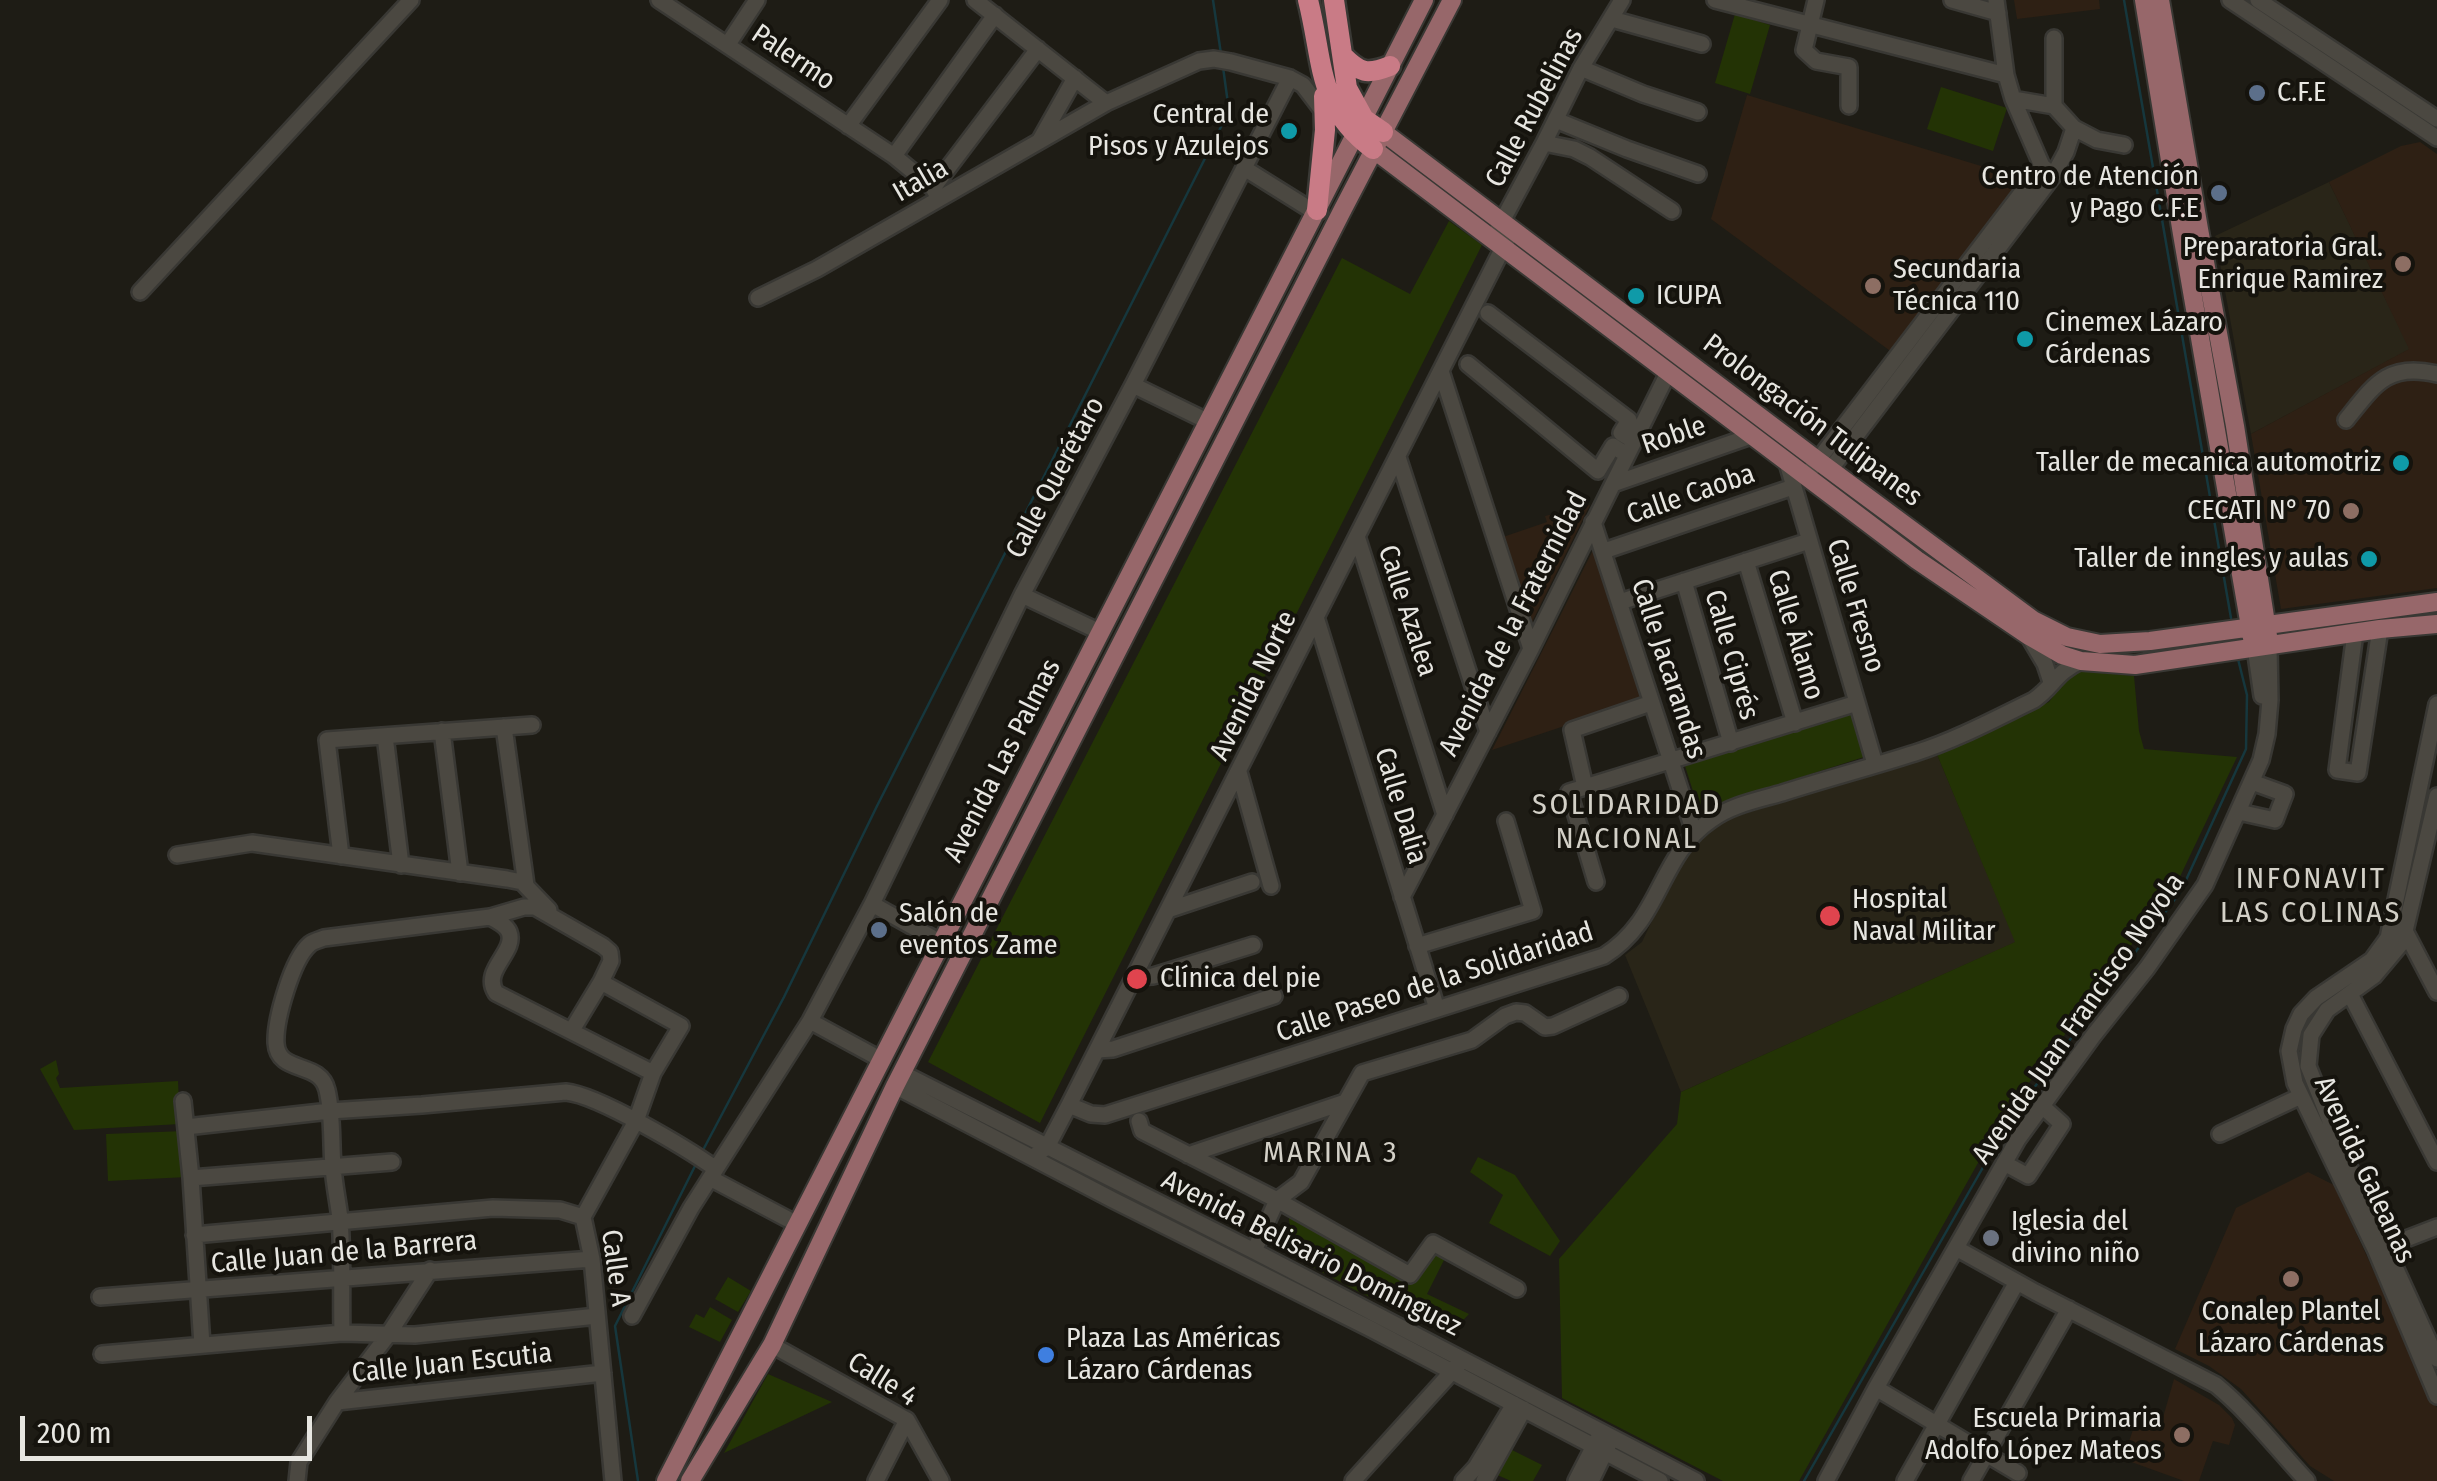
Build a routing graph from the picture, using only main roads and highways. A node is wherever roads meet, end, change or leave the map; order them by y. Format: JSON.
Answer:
{"nodes":[{"id":1,"x":1308,"y":0,"type":"edge"},
{"id":2,"x":1334,"y":0,"type":"edge"},
{"id":3,"x":1424,"y":0,"type":"edge"},
{"id":4,"x":1452,"y":0,"type":"edge"},
{"id":5,"x":2144,"y":0,"type":"edge"},
{"id":6,"x":2160,"y":0,"type":"edge"},
{"id":7,"x":1339,"y":24,"type":"junction"},
{"id":8,"x":1316,"y":28,"type":"junction"},
{"id":9,"x":1343,"y":56,"type":"junction"},
{"id":10,"x":1390,"y":66,"type":"junction"},
{"id":11,"x":1322,"y":69,"type":"junction"},
{"id":12,"x":1369,"y":134,"type":"junction"},
{"id":13,"x":2181,"y":177,"type":"junction"},
{"id":14,"x":1316,"y":212,"type":"junction"},
{"id":15,"x":1502,"y":235,"type":"junction"},
{"id":16,"x":1596,"y":293,"type":"junction"},
{"id":17,"x":1586,"y":310,"type":"junction"},
{"id":18,"x":1812,"y":473,"type":"junction"},
{"id":19,"x":2437,"y":602,"type":"edge"},
{"id":20,"x":2437,"y":624,"type":"edge"},
{"id":21,"x":2258,"y":627,"type":"junction"},
{"id":22,"x":2210,"y":633,"type":"junction"},
{"id":23,"x":2262,"y":647,"type":"junction"},
{"id":24,"x":2213,"y":654,"type":"junction"},
{"id":25,"x":666,"y":1481,"type":"edge"},
{"id":26,"x":690,"y":1481,"type":"edge"}],
"edges":[{"from":1,"to":8,"type":"highway"},
{"from":2,"to":7,"type":"highway"},
{"from":3,"to":10,"type":"main road","name":"Avenida Las Palmas"},
{"from":4,"to":12,"type":"main road"},
{"from":5,"to":13,"type":"main road"},
{"from":6,"to":13,"type":"main road"},
{"from":7,"to":8,"type":"highway"},
{"from":7,"to":9,"type":"highway"},
{"from":8,"to":11,"type":"highway"},
{"from":9,"to":10,"type":"highway"},
{"from":9,"to":12,"type":"highway"},
{"from":10,"to":12,"type":"main road","name":"Avenida Las Palmas"},
{"from":11,"to":12,"type":"highway"},
{"from":11,"to":14,"type":"highway"},
{"from":12,"to":14,"type":"main road","name":"Avenida Las Palmas"},
{"from":12,"to":15,"type":"main road","name":"Prolongación Tulipanes"},
{"from":12,"to":26,"type":"main road","name":"Avenida Las Palmas"},
{"from":13,"to":21,"type":"main road"},
{"from":14,"to":25,"type":"main road","name":"Avenida Las Palmas"},
{"from":15,"to":16,"type":"main road","name":"Prolongación Tulipanes"},
{"from":15,"to":17,"type":"main road","name":"Prolongación Tulipanes"},
{"from":16,"to":17,"type":"main road"},
{"from":16,"to":18,"type":"main road","name":"Prolongación Tulipanes"},
{"from":17,"to":18,"type":"main road","name":"Prolongación Tulipanes"},
{"from":18,"to":22,"type":"main road","name":"Prolongación Tulipanes"},
{"from":18,"to":24,"type":"main road","name":"Prolongación Tulipanes"},
{"from":19,"to":21,"type":"main road","name":"Prolongación Tulipanes"},
{"from":20,"to":23,"type":"main road","name":"Prolongación Tulipanes"},
{"from":21,"to":22,"type":"main road","name":"Prolongación Tulipanes"},
{"from":21,"to":23,"type":"main road"},
{"from":22,"to":24,"type":"main road"},
{"from":23,"to":24,"type":"main road","name":"Prolongación Tulipanes"}]}
